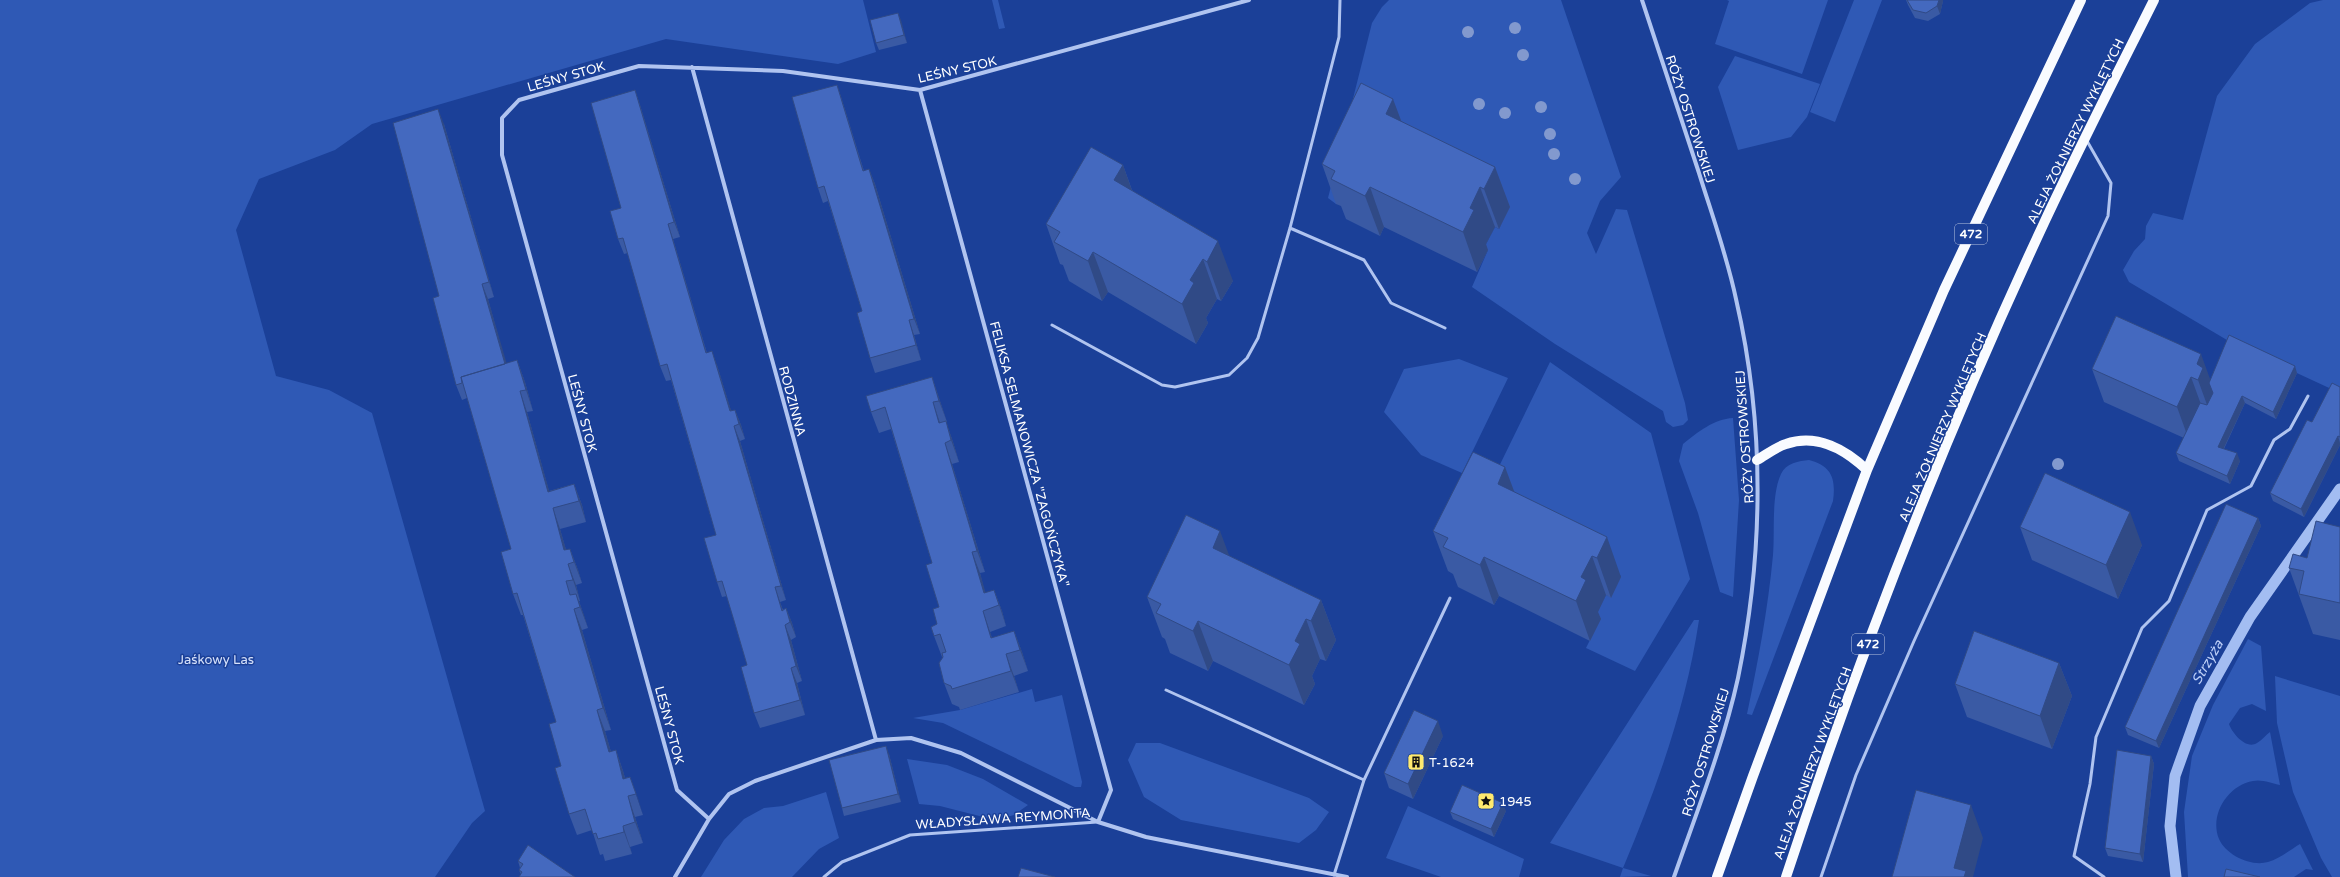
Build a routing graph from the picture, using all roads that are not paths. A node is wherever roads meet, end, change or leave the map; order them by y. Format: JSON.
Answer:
{"nodes":[{"id":1,"x":1249,"y":0,"type":"edge"},
{"id":2,"x":1340,"y":0,"type":"edge"},
{"id":3,"x":1642,"y":0,"type":"edge"},
{"id":4,"x":2082,"y":0,"type":"edge"},
{"id":5,"x":2154,"y":0,"type":"edge"},
{"id":6,"x":692,"y":67,"type":"junction"},
{"id":7,"x":920,"y":90,"type":"junction"},
{"id":8,"x":2085,"y":139,"type":"junction"},
{"id":9,"x":1290,"y":228,"type":"junction"},
{"id":10,"x":1052,"y":325,"type":"dead end"},
{"id":11,"x":1445,"y":328,"type":"dead end"},
{"id":12,"x":2308,"y":396,"type":"dead end"},
{"id":13,"x":1757,"y":460,"type":"junction"},
{"id":14,"x":1867,"y":470,"type":"junction"},
{"id":15,"x":1450,"y":598,"type":"dead end"},
{"id":16,"x":1166,"y":690,"type":"dead end"},
{"id":17,"x":876,"y":740,"type":"junction"},
{"id":18,"x":1364,"y":780,"type":"junction"},
{"id":19,"x":709,"y":819,"type":"junction"},
{"id":20,"x":1098,"y":822,"type":"junction"},
{"id":21,"x":1334,"y":875,"type":"junction"},
{"id":22,"x":675,"y":877,"type":"edge"},
{"id":23,"x":824,"y":877,"type":"edge"},
{"id":24,"x":1347,"y":877,"type":"edge"},
{"id":25,"x":1674,"y":877,"type":"edge"},
{"id":26,"x":1717,"y":877,"type":"edge"},
{"id":27,"x":1786,"y":877,"type":"edge"},
{"id":28,"x":1821,"y":877,"type":"edge"},
{"id":29,"x":2104,"y":877,"type":"edge"}],
"edges":[{"from":1,"to":7,"type":"street","name":"LEŚNY STOK"},
{"from":2,"to":9,"type":"lane"},
{"from":3,"to":13,"type":"street","name":"RÓŻY OSTROWSKIEJ"},
{"from":4,"to":14,"type":"main road","number":"472"},
{"from":5,"to":8,"type":"main road","name":"ALEJA ŻOŁNIERZY WYKLĘTYCH","number":"472"},
{"from":6,"to":7,"type":"street","name":"LEŚNY STOK"},
{"from":6,"to":17,"type":"street","name":"RODZINNA"},
{"from":6,"to":19,"type":"street","name":"LEŚNY STOK"},
{"from":7,"to":20,"type":"street","name":"FELIKSA SELMANOWICZA \"ZAGOŃCZYKA\""},
{"from":8,"to":27,"type":"main road","name":"ALEJA ŻOŁNIERZY WYKLĘTYCH","number":"472"},
{"from":8,"to":28,"type":"lane"},
{"from":9,"to":10,"type":"lane"},
{"from":9,"to":11,"type":"lane"},
{"from":12,"to":29,"type":"lane"},
{"from":13,"to":14,"type":"main road"},
{"from":13,"to":25,"type":"street","name":"RÓŻY OSTROWSKIEJ"},
{"from":14,"to":26,"type":"main road","number":"472"},
{"from":15,"to":18,"type":"lane"},
{"from":16,"to":18,"type":"lane"},
{"from":17,"to":19,"type":"street","name":"WŁADYSŁAWA REYMONTA"},
{"from":17,"to":20,"type":"street","name":"WŁADYSŁAWA REYMONTA"},
{"from":18,"to":21,"type":"lane"},
{"from":19,"to":22,"type":"street","name":"WŁADYSŁAWA REYMONTA"},
{"from":20,"to":21,"type":"street","name":"WŁADYSŁAWA REYMONTA"},
{"from":20,"to":23,"type":"lane","name":"WŁADYSŁAWA REYMONTA"},
{"from":21,"to":24,"type":"street","name":"WŁADYSŁAWA REYMONTA"}]}
